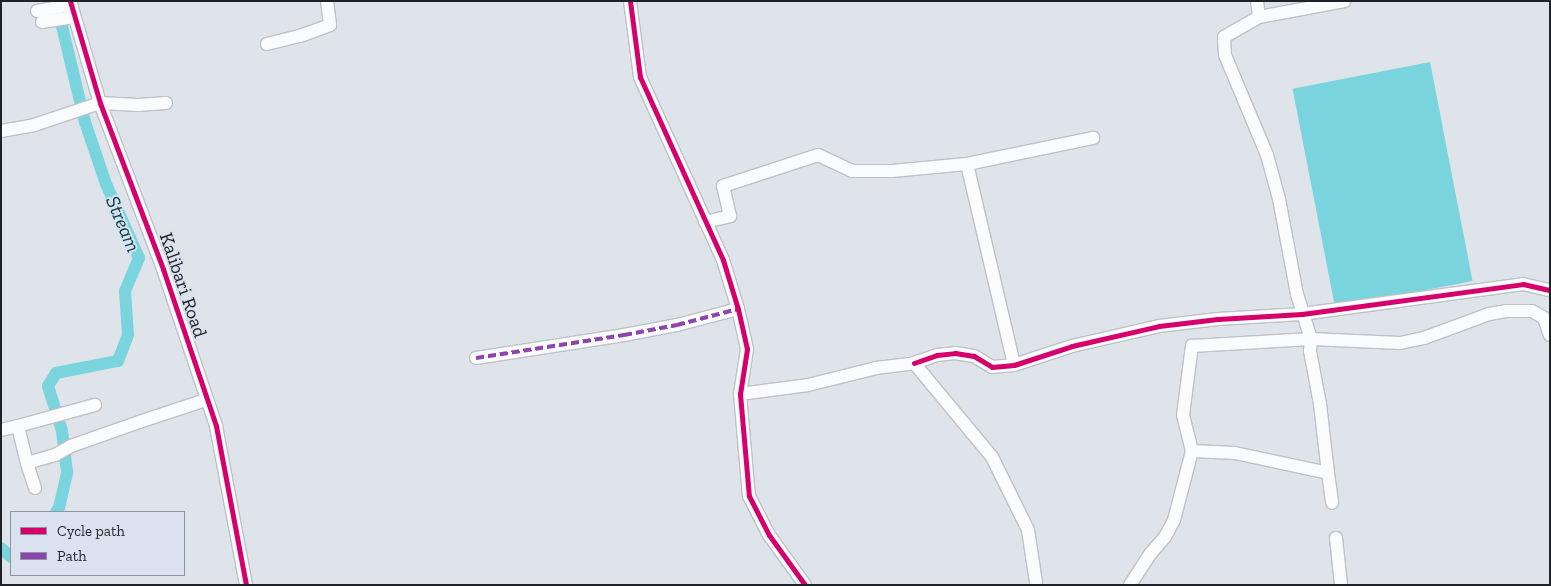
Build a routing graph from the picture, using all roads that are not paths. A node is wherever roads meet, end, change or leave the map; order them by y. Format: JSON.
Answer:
{"nodes":[{"id":1,"x":327,"y":1,"type":"edge"},
{"id":2,"x":630,"y":1,"type":"edge"},
{"id":3,"x":1256,"y":1,"type":"edge"},
{"id":4,"x":1344,"y":1,"type":"edge"},
{"id":5,"x":72,"y":9,"type":"edge"},
{"id":6,"x":40,"y":17,"type":"dead end"},
{"id":7,"x":1259,"y":17,"type":"junction"},
{"id":8,"x":267,"y":44,"type":"dead end"},
{"id":9,"x":99,"y":103,"type":"junction"},
{"id":10,"x":166,"y":103,"type":"dead end"},
{"id":11,"x":1,"y":131,"type":"edge"},
{"id":12,"x":1093,"y":138,"type":"dead end"},
{"id":13,"x":967,"y":164,"type":"junction"},
{"id":14,"x":705,"y":222,"type":"junction"},
{"id":15,"x":1550,"y":290,"type":"edge"},
{"id":16,"x":738,"y":310,"type":"junction"},
{"id":17,"x":1302,"y":314,"type":"junction"},
{"id":18,"x":1550,"y":335,"type":"edge"},
{"id":19,"x":1311,"y":339,"type":"junction"},
{"id":20,"x":476,"y":358,"type":"dead end"},
{"id":21,"x":914,"y":363,"type":"junction"},
{"id":22,"x":1014,"y":365,"type":"junction"},
{"id":23,"x":740,"y":394,"type":"junction"},
{"id":24,"x":206,"y":400,"type":"junction"},
{"id":25,"x":95,"y":405,"type":"dead end"},
{"id":26,"x":18,"y":426,"type":"junction"},
{"id":27,"x":1,"y":430,"type":"edge"},
{"id":28,"x":1192,"y":452,"type":"junction"},
{"id":29,"x":27,"y":463,"type":"junction"},
{"id":30,"x":1328,"y":474,"type":"junction"},
{"id":31,"x":35,"y":488,"type":"dead end"},
{"id":32,"x":1332,"y":503,"type":"dead end"},
{"id":33,"x":1336,"y":538,"type":"dead end"},
{"id":34,"x":1036,"y":582,"type":"dead end"},
{"id":35,"x":246,"y":585,"type":"edge"},
{"id":36,"x":805,"y":585,"type":"edge"},
{"id":37,"x":1130,"y":585,"type":"edge"},
{"id":38,"x":1341,"y":585,"type":"edge"}],
"edges":[{"from":1,"to":8,"type":"street"},
{"from":2,"to":14,"type":"street"},
{"from":3,"to":7,"type":"street"},
{"from":4,"to":7,"type":"street"},
{"from":5,"to":6,"type":"street"},
{"from":5,"to":9,"type":"street","name":"Kalibari Road"},
{"from":7,"to":17,"type":"street"},
{"from":9,"to":10,"type":"street"},
{"from":9,"to":11,"type":"street"},
{"from":9,"to":24,"type":"street","name":"Kalibari Road"},
{"from":12,"to":13,"type":"street"},
{"from":13,"to":14,"type":"street"},
{"from":13,"to":22,"type":"street"},
{"from":14,"to":16,"type":"street"},
{"from":15,"to":17,"type":"street"},
{"from":16,"to":20,"type":"street"},
{"from":16,"to":23,"type":"street"},
{"from":17,"to":19,"type":"street"},
{"from":17,"to":22,"type":"street"},
{"from":18,"to":19,"type":"street"},
{"from":19,"to":28,"type":"street"},
{"from":19,"to":30,"type":"street"},
{"from":21,"to":22,"type":"street"},
{"from":21,"to":23,"type":"street"},
{"from":21,"to":34,"type":"street"},
{"from":23,"to":36,"type":"street"},
{"from":24,"to":29,"type":"street"},
{"from":24,"to":35,"type":"street","name":"Kalibari Road"},
{"from":25,"to":26,"type":"street"},
{"from":26,"to":27,"type":"street"},
{"from":26,"to":29,"type":"street"},
{"from":28,"to":30,"type":"street"},
{"from":28,"to":37,"type":"street"},
{"from":29,"to":31,"type":"street"},
{"from":30,"to":32,"type":"street"},
{"from":33,"to":38,"type":"street"}]}
